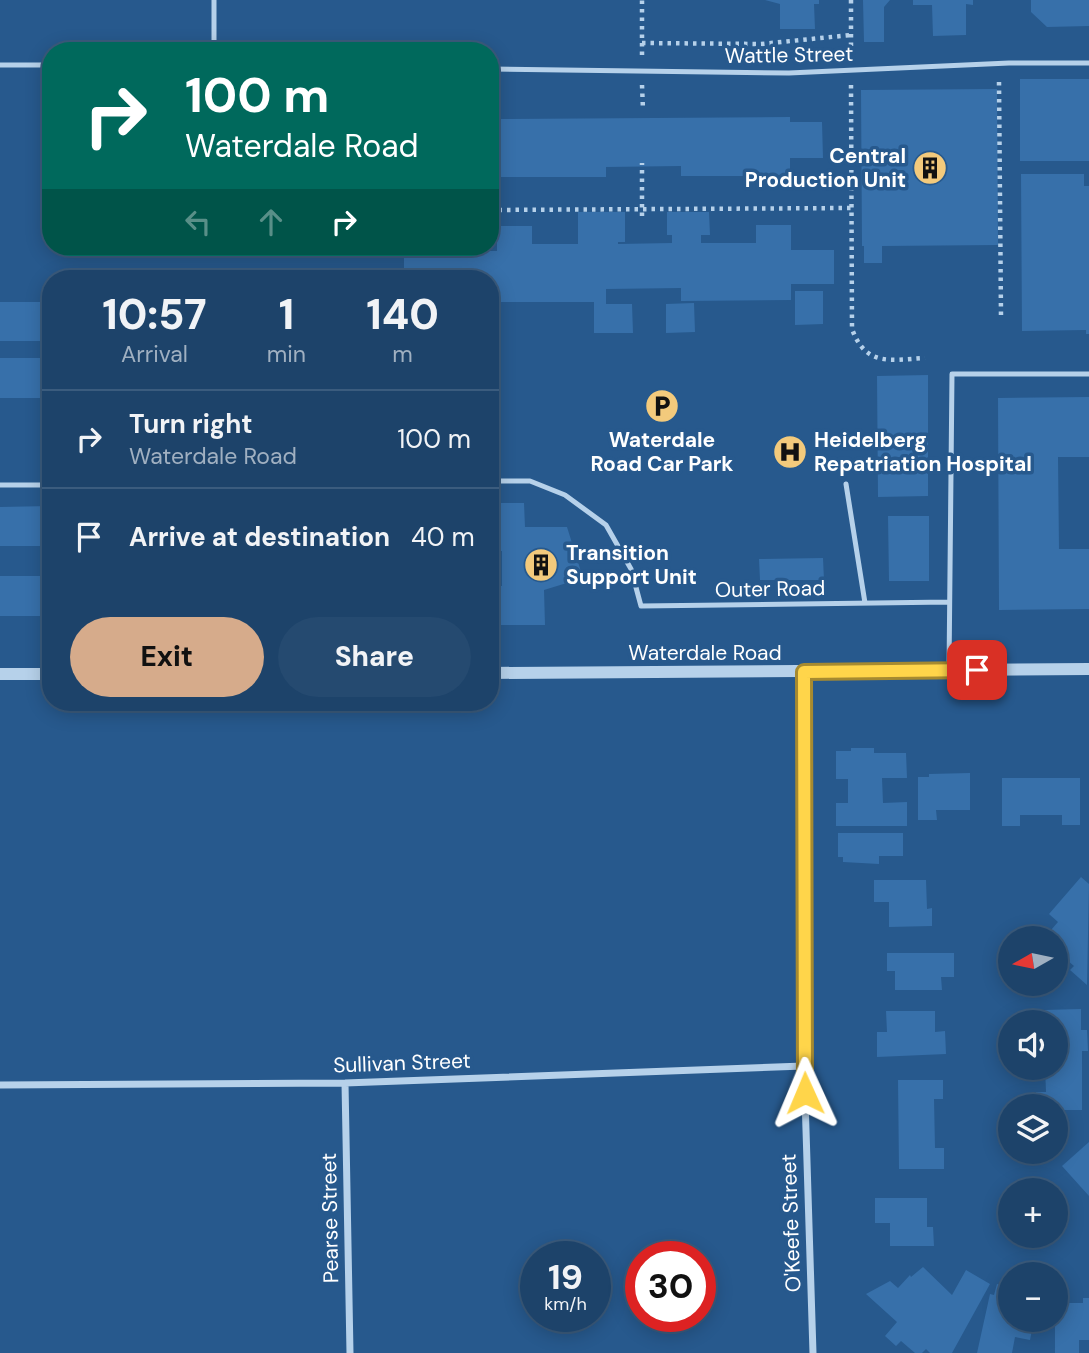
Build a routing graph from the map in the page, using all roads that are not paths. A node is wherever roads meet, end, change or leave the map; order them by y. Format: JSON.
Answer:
{"nodes":[{"id":1,"x":214,"y":0,"type":"edge"},
{"id":2,"x":214,"y":42,"type":"edge"},
{"id":3,"x":1089,"y":62,"type":"edge"},
{"id":4,"x":0,"y":65,"type":"edge"},
{"id":5,"x":42,"y":65,"type":"edge"},
{"id":6,"x":499,"y":69,"type":"edge"},
{"id":7,"x":1089,"y":374,"type":"edge"},
{"id":8,"x":499,"y":481,"type":"edge"},
{"id":9,"x":846,"y":484,"type":"dead end"},
{"id":10,"x":0,"y":485,"type":"edge"},
{"id":11,"x":42,"y":485,"type":"edge"},
{"id":12,"x":949,"y":602,"type":"junction"},
{"id":13,"x":865,"y":603,"type":"junction"},
{"id":14,"x":949,"y":670,"type":"junction"},
{"id":15,"x":1089,"y":670,"type":"edge"},
{"id":16,"x":804,"y":672,"type":"junction"},
{"id":17,"x":499,"y":673,"type":"edge"},
{"id":18,"x":0,"y":674,"type":"edge"},
{"id":19,"x":42,"y":674,"type":"edge"},
{"id":20,"x":804,"y":1066,"type":"junction"},
{"id":21,"x":345,"y":1083,"type":"junction"},
{"id":22,"x":0,"y":1084,"type":"edge"},
{"id":23,"x":350,"y":1353,"type":"edge"},
{"id":24,"x":813,"y":1353,"type":"edge"}],
"edges":[{"from":1,"to":2,"type":"lane"},
{"from":3,"to":6,"type":"lane","name":"Wattle Street"},
{"from":4,"to":5,"type":"lane"},
{"from":7,"to":12,"type":"lane"},
{"from":8,"to":13,"type":"lane","name":"Outer Road"},
{"from":9,"to":13,"type":"lane"},
{"from":10,"to":11,"type":"lane"},
{"from":12,"to":13,"type":"lane","name":"Outer Road"},
{"from":12,"to":14,"type":"lane"},
{"from":14,"to":15,"type":"street","name":"Waterdale Road"},
{"from":14,"to":16,"type":"street","name":"Waterdale Road"},
{"from":16,"to":17,"type":"street","name":"Waterdale Road"},
{"from":16,"to":20,"type":"street","name":"O'Keefe Street"},
{"from":18,"to":19,"type":"street"},
{"from":20,"to":21,"type":"street","name":"Sullivan Street"},
{"from":20,"to":24,"type":"street","name":"O'Keefe Street"},
{"from":21,"to":22,"type":"street","name":"Sullivan Street"},
{"from":21,"to":23,"type":"street","name":"Pearse Street"}]}
